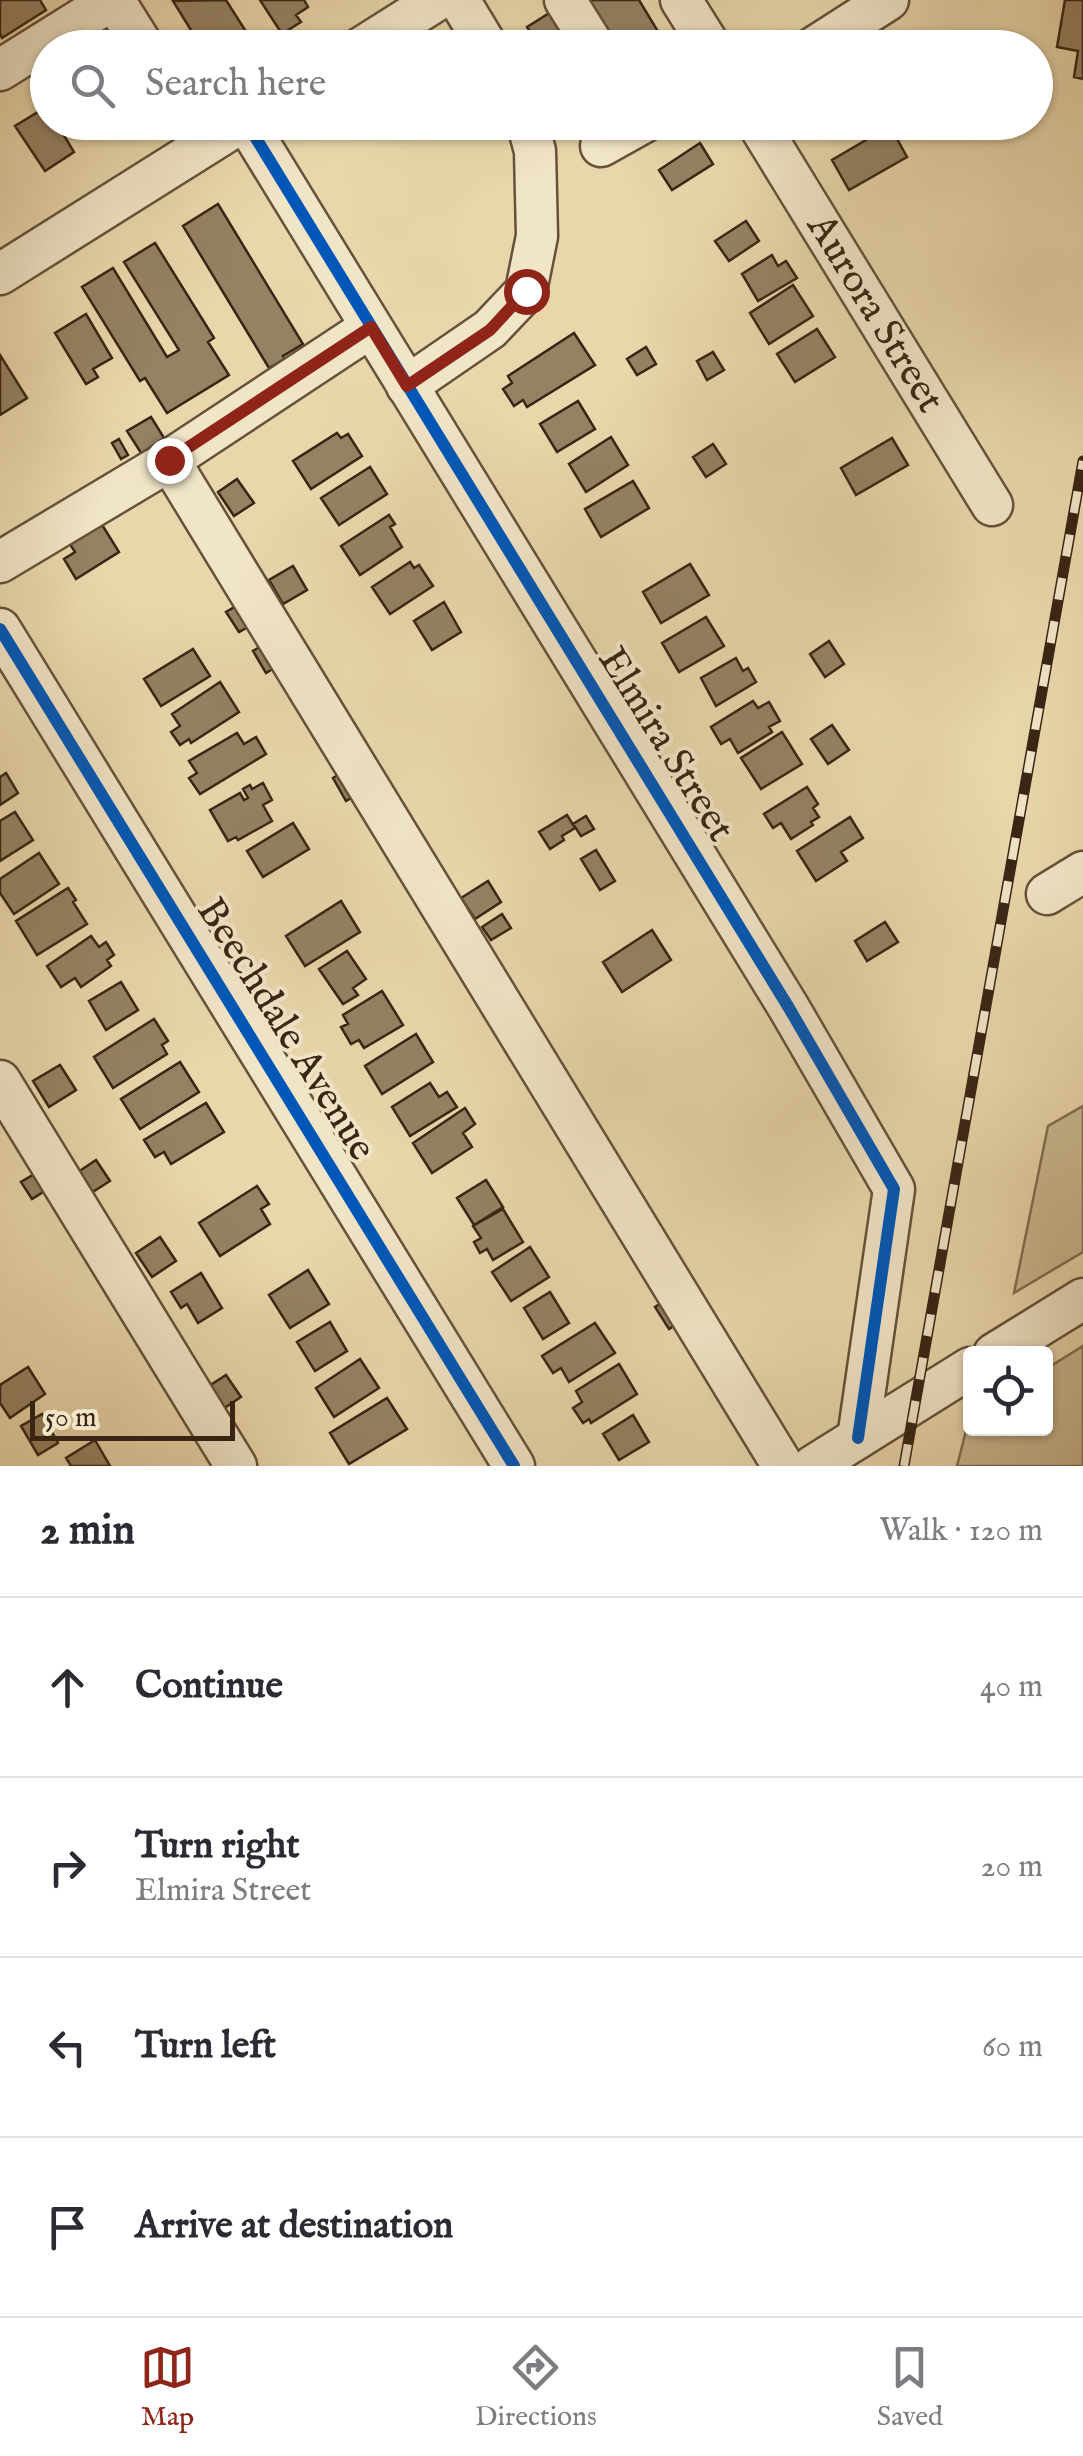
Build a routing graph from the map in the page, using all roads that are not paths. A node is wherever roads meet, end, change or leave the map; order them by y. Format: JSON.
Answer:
{"nodes":[{"id":1,"x":113,"y":0,"type":"edge"},
{"id":2,"x":436,"y":0,"type":"edge"},
{"id":3,"x":458,"y":0,"type":"edge"},
{"id":4,"x":565,"y":0,"type":"edge"},
{"id":5,"x":682,"y":0,"type":"edge"},
{"id":6,"x":888,"y":0,"type":"edge"},
{"id":7,"x":65,"y":30,"type":"edge"},
{"id":8,"x":132,"y":30,"type":"edge"},
{"id":9,"x":389,"y":30,"type":"edge"},
{"id":10,"x":477,"y":30,"type":"edge"},
{"id":11,"x":584,"y":30,"type":"edge"},
{"id":12,"x":700,"y":30,"type":"edge"},
{"id":13,"x":841,"y":30,"type":"edge"},
{"id":14,"x":30,"y":51,"type":"edge"},
{"id":15,"x":0,"y":70,"type":"edge"},
{"id":16,"x":190,"y":140,"type":"edge"},
{"id":17,"x":255,"y":140,"type":"edge"},
{"id":18,"x":533,"y":140,"type":"edge"},
{"id":19,"x":612,"y":140,"type":"edge"},
{"id":20,"x":768,"y":140,"type":"edge"},
{"id":21,"x":601,"y":146,"type":"dead end"},
{"id":22,"x":0,"y":274,"type":"edge"},
{"id":23,"x":371,"y":327,"type":"junction"},
{"id":24,"x":407,"y":386,"type":"junction"},
{"id":25,"x":169,"y":460,"type":"junction"},
{"id":26,"x":992,"y":505,"type":"dead end"},
{"id":27,"x":0,"y":562,"type":"edge"},
{"id":28,"x":0,"y":628,"type":"edge"},
{"id":29,"x":1083,"y":872,"type":"edge"},
{"id":30,"x":1047,"y":894,"type":"dead end"},
{"id":31,"x":0,"y":1081,"type":"edge"},
{"id":32,"x":1083,"y":1299,"type":"edge"},
{"id":33,"x":1007,"y":1346,"type":"edge"},
{"id":34,"x":963,"y":1372,"type":"edge"},
{"id":35,"x":858,"y":1438,"type":"junction"},
{"id":36,"x":236,"y":1466,"type":"edge"},
{"id":37,"x":514,"y":1466,"type":"edge"},
{"id":38,"x":783,"y":1466,"type":"edge"},
{"id":39,"x":813,"y":1466,"type":"edge"}],
"edges":[{"from":1,"to":7,"type":"street"},
{"from":1,"to":8,"type":"street"},
{"from":2,"to":9,"type":"street"},
{"from":3,"to":10,"type":"street"},
{"from":4,"to":11,"type":"street"},
{"from":5,"to":12,"type":"street"},
{"from":6,"to":13,"type":"street"},
{"from":14,"to":15,"type":"street"},
{"from":16,"to":22,"type":"street"},
{"from":17,"to":23,"type":"street","name":"Elmira Street"},
{"from":18,"to":24,"type":"street"},
{"from":19,"to":21,"type":"street"},
{"from":20,"to":26,"type":"street","name":"Aurora Street"},
{"from":23,"to":24,"type":"street","name":"Elmira Street"},
{"from":23,"to":25,"type":"street"},
{"from":24,"to":35,"type":"street","name":"Elmira Street"},
{"from":25,"to":27,"type":"street"},
{"from":25,"to":38,"type":"street"},
{"from":28,"to":37,"type":"street","name":"Beechdale Avenue"},
{"from":29,"to":30,"type":"street"},
{"from":31,"to":36,"type":"street"},
{"from":32,"to":33,"type":"street"},
{"from":34,"to":35,"type":"street"},
{"from":35,"to":39,"type":"street"}]}
